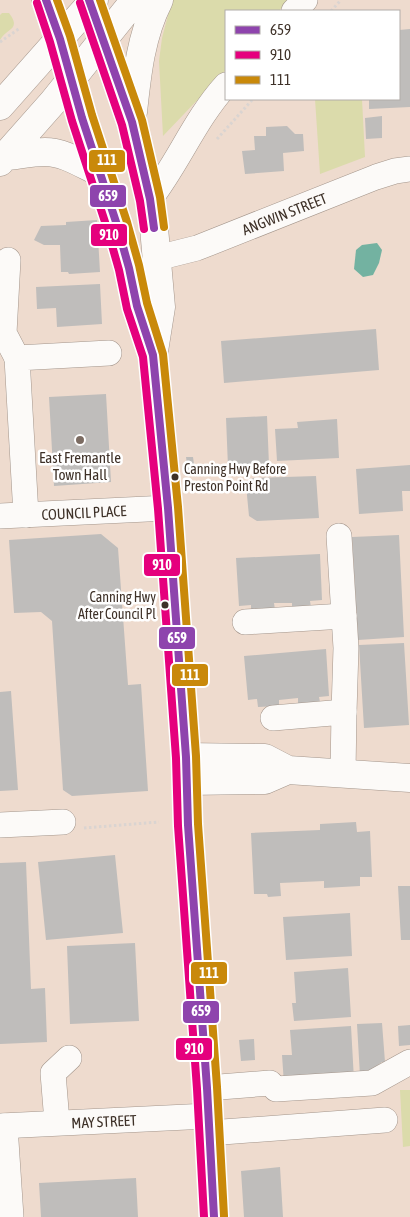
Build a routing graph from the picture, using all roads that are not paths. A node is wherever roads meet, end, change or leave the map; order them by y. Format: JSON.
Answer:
{"nodes":[{"id":1,"x":46,"y":0,"type":"edge"},
{"id":2,"x":135,"y":0,"type":"edge"},
{"id":3,"x":159,"y":0,"type":"edge"},
{"id":4,"x":305,"y":0,"type":"edge"},
{"id":5,"x":91,"y":1,"type":"edge"},
{"id":6,"x":295,"y":10,"type":"edge"},
{"id":7,"x":60,"y":39,"type":"junction"},
{"id":8,"x":103,"y":40,"type":"junction"},
{"id":9,"x":71,"y":80,"type":"junction"},
{"id":10,"x":225,"y":87,"type":"edge"},
{"id":11,"x":0,"y":106,"type":"edge"},
{"id":12,"x":132,"y":122,"type":"junction"},
{"id":13,"x":3,"y":159,"type":"edge"},
{"id":14,"x":410,"y":169,"type":"edge"},
{"id":15,"x":99,"y":172,"type":"junction"},
{"id":16,"x":150,"y":199,"type":"junction"},
{"id":17,"x":157,"y":258,"type":"junction"},
{"id":18,"x":8,"y":260,"type":"dead end"},
{"id":19,"x":109,"y":353,"type":"dead end"},
{"id":20,"x":153,"y":355,"type":"junction"},
{"id":21,"x":17,"y":358,"type":"junction"},
{"id":22,"x":168,"y":508,"type":"junction"},
{"id":23,"x":26,"y":515,"type":"junction"},
{"id":24,"x":0,"y":516,"type":"edge"},
{"id":25,"x":339,"y":536,"type":"dead end"},
{"id":26,"x":344,"y":616,"type":"junction"},
{"id":27,"x":245,"y":622,"type":"dead end"},
{"id":28,"x":344,"y":712,"type":"junction"},
{"id":29,"x":273,"y":718,"type":"dead end"},
{"id":30,"x":187,"y":769,"type":"junction"},
{"id":31,"x":343,"y":773,"type":"junction"},
{"id":32,"x":410,"y":778,"type":"edge"},
{"id":33,"x":63,"y":822,"type":"road end"},
{"id":34,"x":0,"y":825,"type":"edge"},
{"id":35,"x":410,"y":1062,"type":"edge"},
{"id":36,"x":55,"y":1068,"type":"dead end"},
{"id":37,"x":207,"y":1088,"type":"junction"},
{"id":38,"x":385,"y":1120,"type":"dead end"},
{"id":39,"x":57,"y":1122,"type":"junction"},
{"id":40,"x":209,"y":1124,"type":"junction"},
{"id":41,"x":3,"y":1126,"type":"edge"},
{"id":42,"x":11,"y":1217,"type":"edge"},
{"id":43,"x":214,"y":1217,"type":"edge"}],
"edges":[{"from":1,"to":7,"type":"main road"},
{"from":2,"to":8,"type":"main road"},
{"from":3,"to":12,"type":"main road"},
{"from":4,"to":6,"type":"street"},
{"from":5,"to":7,"type":"main road"},
{"from":5,"to":8,"type":"main road"},
{"from":7,"to":9,"type":"main road"},
{"from":7,"to":11,"type":"main road"},
{"from":8,"to":9,"type":"main road"},
{"from":8,"to":12,"type":"main road"},
{"from":9,"to":13,"type":"main road"},
{"from":9,"to":15,"type":"main road"},
{"from":10,"to":16,"type":"street"},
{"from":12,"to":16,"type":"main road"},
{"from":13,"to":15,"type":"main road"},
{"from":14,"to":17,"type":"street","name":"ANGWIN STREET"},
{"from":15,"to":20,"type":"main road"},
{"from":16,"to":17,"type":"main road"},
{"from":17,"to":20,"type":"main road"},
{"from":18,"to":21,"type":"street"},
{"from":19,"to":21,"type":"street"},
{"from":20,"to":22,"type":"main road"},
{"from":21,"to":23,"type":"street"},
{"from":22,"to":23,"type":"street","name":"COUNCIL PLACE"},
{"from":22,"to":30,"type":"main road"},
{"from":23,"to":24,"type":"street","name":"COUNCIL PLACE"},
{"from":25,"to":26,"type":"street"},
{"from":26,"to":27,"type":"street"},
{"from":26,"to":28,"type":"street"},
{"from":28,"to":29,"type":"street"},
{"from":28,"to":31,"type":"street"},
{"from":30,"to":31,"type":"main road"},
{"from":30,"to":37,"type":"main road"},
{"from":31,"to":32,"type":"main road"},
{"from":33,"to":34,"type":"street"},
{"from":35,"to":37,"type":"street"},
{"from":36,"to":39,"type":"street"},
{"from":37,"to":40,"type":"main road"},
{"from":38,"to":40,"type":"street","name":"MAY STREET"},
{"from":39,"to":40,"type":"street","name":"MAY STREET"},
{"from":39,"to":41,"type":"street","name":"MAY STREET"},
{"from":40,"to":43,"type":"main road"},
{"from":41,"to":42,"type":"street"}]}
